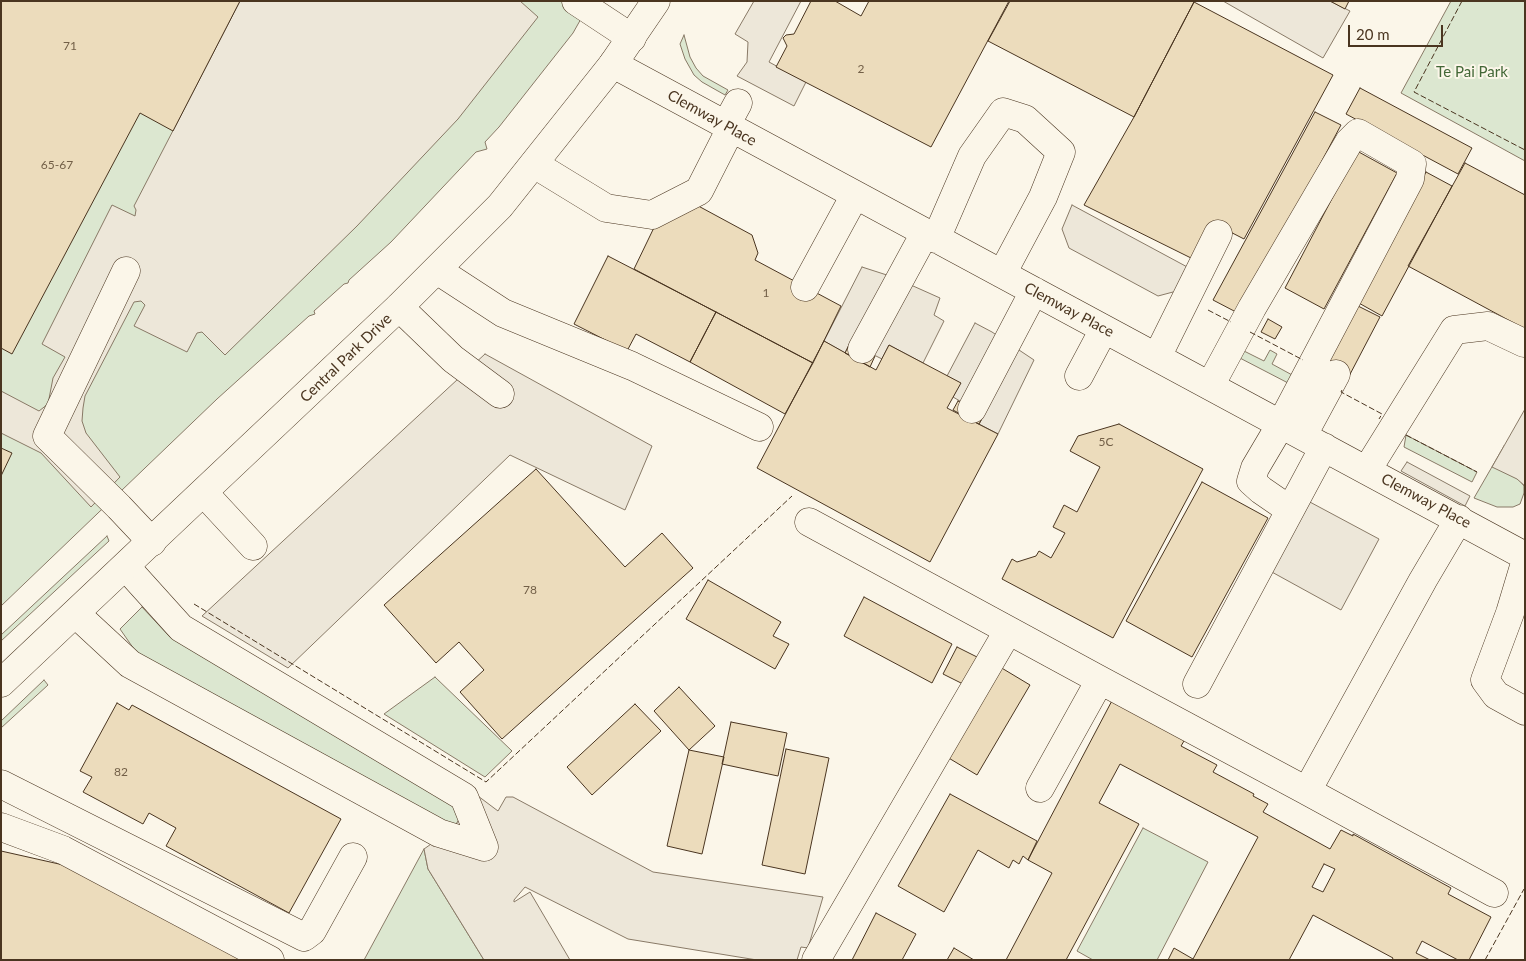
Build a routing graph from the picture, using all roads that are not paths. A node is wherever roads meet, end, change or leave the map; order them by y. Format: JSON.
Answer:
{"nodes":[{"id":1,"x":576,"y":1,"type":"edge"},
{"id":2,"x":656,"y":1,"type":"edge"},
{"id":3,"x":632,"y":38,"type":"junction"},
{"id":4,"x":613,"y":64,"type":"junction"},
{"id":5,"x":732,"y":119,"type":"junction"},
{"id":6,"x":534,"y":164,"type":"junction"},
{"id":7,"x":855,"y":195,"type":"junction"},
{"id":8,"x":1218,"y":234,"type":"dead end"},
{"id":9,"x":931,"y":236,"type":"junction"},
{"id":10,"x":437,"y":270,"type":"junction"},
{"id":11,"x":126,"y":272,"type":"dead end"},
{"id":12,"x":1002,"y":274,"type":"junction"},
{"id":13,"x":805,"y":287,"type":"dead end"},
{"id":14,"x":1034,"y":291,"type":"junction"},
{"id":15,"x":400,"y":307,"type":"junction"},
{"id":16,"x":1104,"y":329,"type":"junction"},
{"id":17,"x":1524,"y":343,"type":"edge"},
{"id":18,"x":862,"y":349,"type":"dead end"},
{"id":19,"x":1157,"y":357,"type":"junction"},
{"id":20,"x":1336,"y":374,"type":"dead end"},
{"id":21,"x":1079,"y":376,"type":"dead end"},
{"id":22,"x":1210,"y":386,"type":"junction"},
{"id":23,"x":500,"y":394,"type":"dead end"},
{"id":24,"x":972,"y":408,"type":"dead end"},
{"id":25,"x":759,"y":427,"type":"dead end"},
{"id":26,"x":1302,"y":435,"type":"junction"},
{"id":27,"x":1367,"y":470,"type":"junction"},
{"id":28,"x":204,"y":493,"type":"junction"},
{"id":29,"x":1290,"y":510,"type":"junction"},
{"id":30,"x":1459,"y":519,"type":"junction"},
{"id":31,"x":809,"y":522,"type":"dead end"},
{"id":32,"x":152,"y":542,"type":"junction"},
{"id":33,"x":253,"y":546,"type":"dead end"},
{"id":34,"x":1525,"y":556,"type":"edge"},
{"id":35,"x":1525,"y":563,"type":"edge"},
{"id":36,"x":126,"y":567,"type":"junction"},
{"id":37,"x":76,"y":614,"type":"junction"},
{"id":38,"x":1008,"y":631,"type":"junction"},
{"id":39,"x":1100,"y":680,"type":"junction"},
{"id":40,"x":1,"y":683,"type":"edge"},
{"id":41,"x":1197,"y":684,"type":"dead end"},
{"id":42,"x":1525,"y":711,"type":"edge"},
{"id":43,"x":1,"y":784,"type":"edge"},
{"id":44,"x":1040,"y":788,"type":"dead end"},
{"id":45,"x":1308,"y":791,"type":"junction"},
{"id":46,"x":1,"y":827,"type":"edge"},
{"id":47,"x":353,"y":857,"type":"dead end"},
{"id":48,"x":1494,"y":893,"type":"dead end"},
{"id":49,"x":270,"y":960,"type":"edge"},
{"id":50,"x":816,"y":960,"type":"edge"}],
"edges":[{"from":1,"to":3,"type":"street"},
{"from":2,"to":3,"type":"street","name":"Central Park Drive"},
{"from":3,"to":4,"type":"street","name":"Central Park Drive"},
{"from":4,"to":5,"type":"street","name":"Clemway Place"},
{"from":4,"to":6,"type":"street","name":"Central Park Drive"},
{"from":5,"to":6,"type":"street"},
{"from":5,"to":7,"type":"street","name":"Clemway Place"},
{"from":6,"to":10,"type":"street","name":"Central Park Drive"},
{"from":7,"to":9,"type":"street","name":"Clemway Place"},
{"from":7,"to":13,"type":"street"},
{"from":8,"to":19,"type":"street"},
{"from":9,"to":12,"type":"street","name":"Clemway Place"},
{"from":9,"to":12,"type":"street"},
{"from":9,"to":18,"type":"street"},
{"from":10,"to":15,"type":"street","name":"Central Park Drive"},
{"from":10,"to":25,"type":"street"},
{"from":11,"to":32,"type":"street"},
{"from":12,"to":14,"type":"street","name":"Clemway Place"},
{"from":14,"to":16,"type":"street","name":"Clemway Place"},
{"from":14,"to":24,"type":"street"},
{"from":15,"to":23,"type":"street"},
{"from":15,"to":28,"type":"street","name":"Central Park Drive"},
{"from":16,"to":19,"type":"street","name":"Clemway Place"},
{"from":16,"to":21,"type":"street"},
{"from":17,"to":27,"type":"street"},
{"from":19,"to":22,"type":"street","name":"Clemway Place"},
{"from":20,"to":26,"type":"street"},
{"from":22,"to":26,"type":"street","name":"Clemway Place"},
{"from":22,"to":26,"type":"street"},
{"from":26,"to":27,"type":"street","name":"Clemway Place"},
{"from":26,"to":29,"type":"street"},
{"from":26,"to":29,"type":"street"},
{"from":27,"to":30,"type":"street","name":"Clemway Place"},
{"from":28,"to":32,"type":"street","name":"Central Park Drive"},
{"from":28,"to":33,"type":"street"},
{"from":29,"to":41,"type":"street"},
{"from":30,"to":34,"type":"street","name":"Clemway Place"},
{"from":30,"to":45,"type":"street"},
{"from":31,"to":38,"type":"street"},
{"from":32,"to":36,"type":"street","name":"Central Park Drive"},
{"from":35,"to":42,"type":"street"},
{"from":36,"to":37,"type":"street","name":"Central Park Drive"},
{"from":36,"to":37,"type":"street"},
{"from":37,"to":40,"type":"street","name":"Central Park Drive"},
{"from":38,"to":39,"type":"street"},
{"from":38,"to":50,"type":"street"},
{"from":39,"to":44,"type":"street"},
{"from":39,"to":45,"type":"street"},
{"from":43,"to":47,"type":"street"},
{"from":45,"to":48,"type":"street"},
{"from":46,"to":49,"type":"street"}]}
